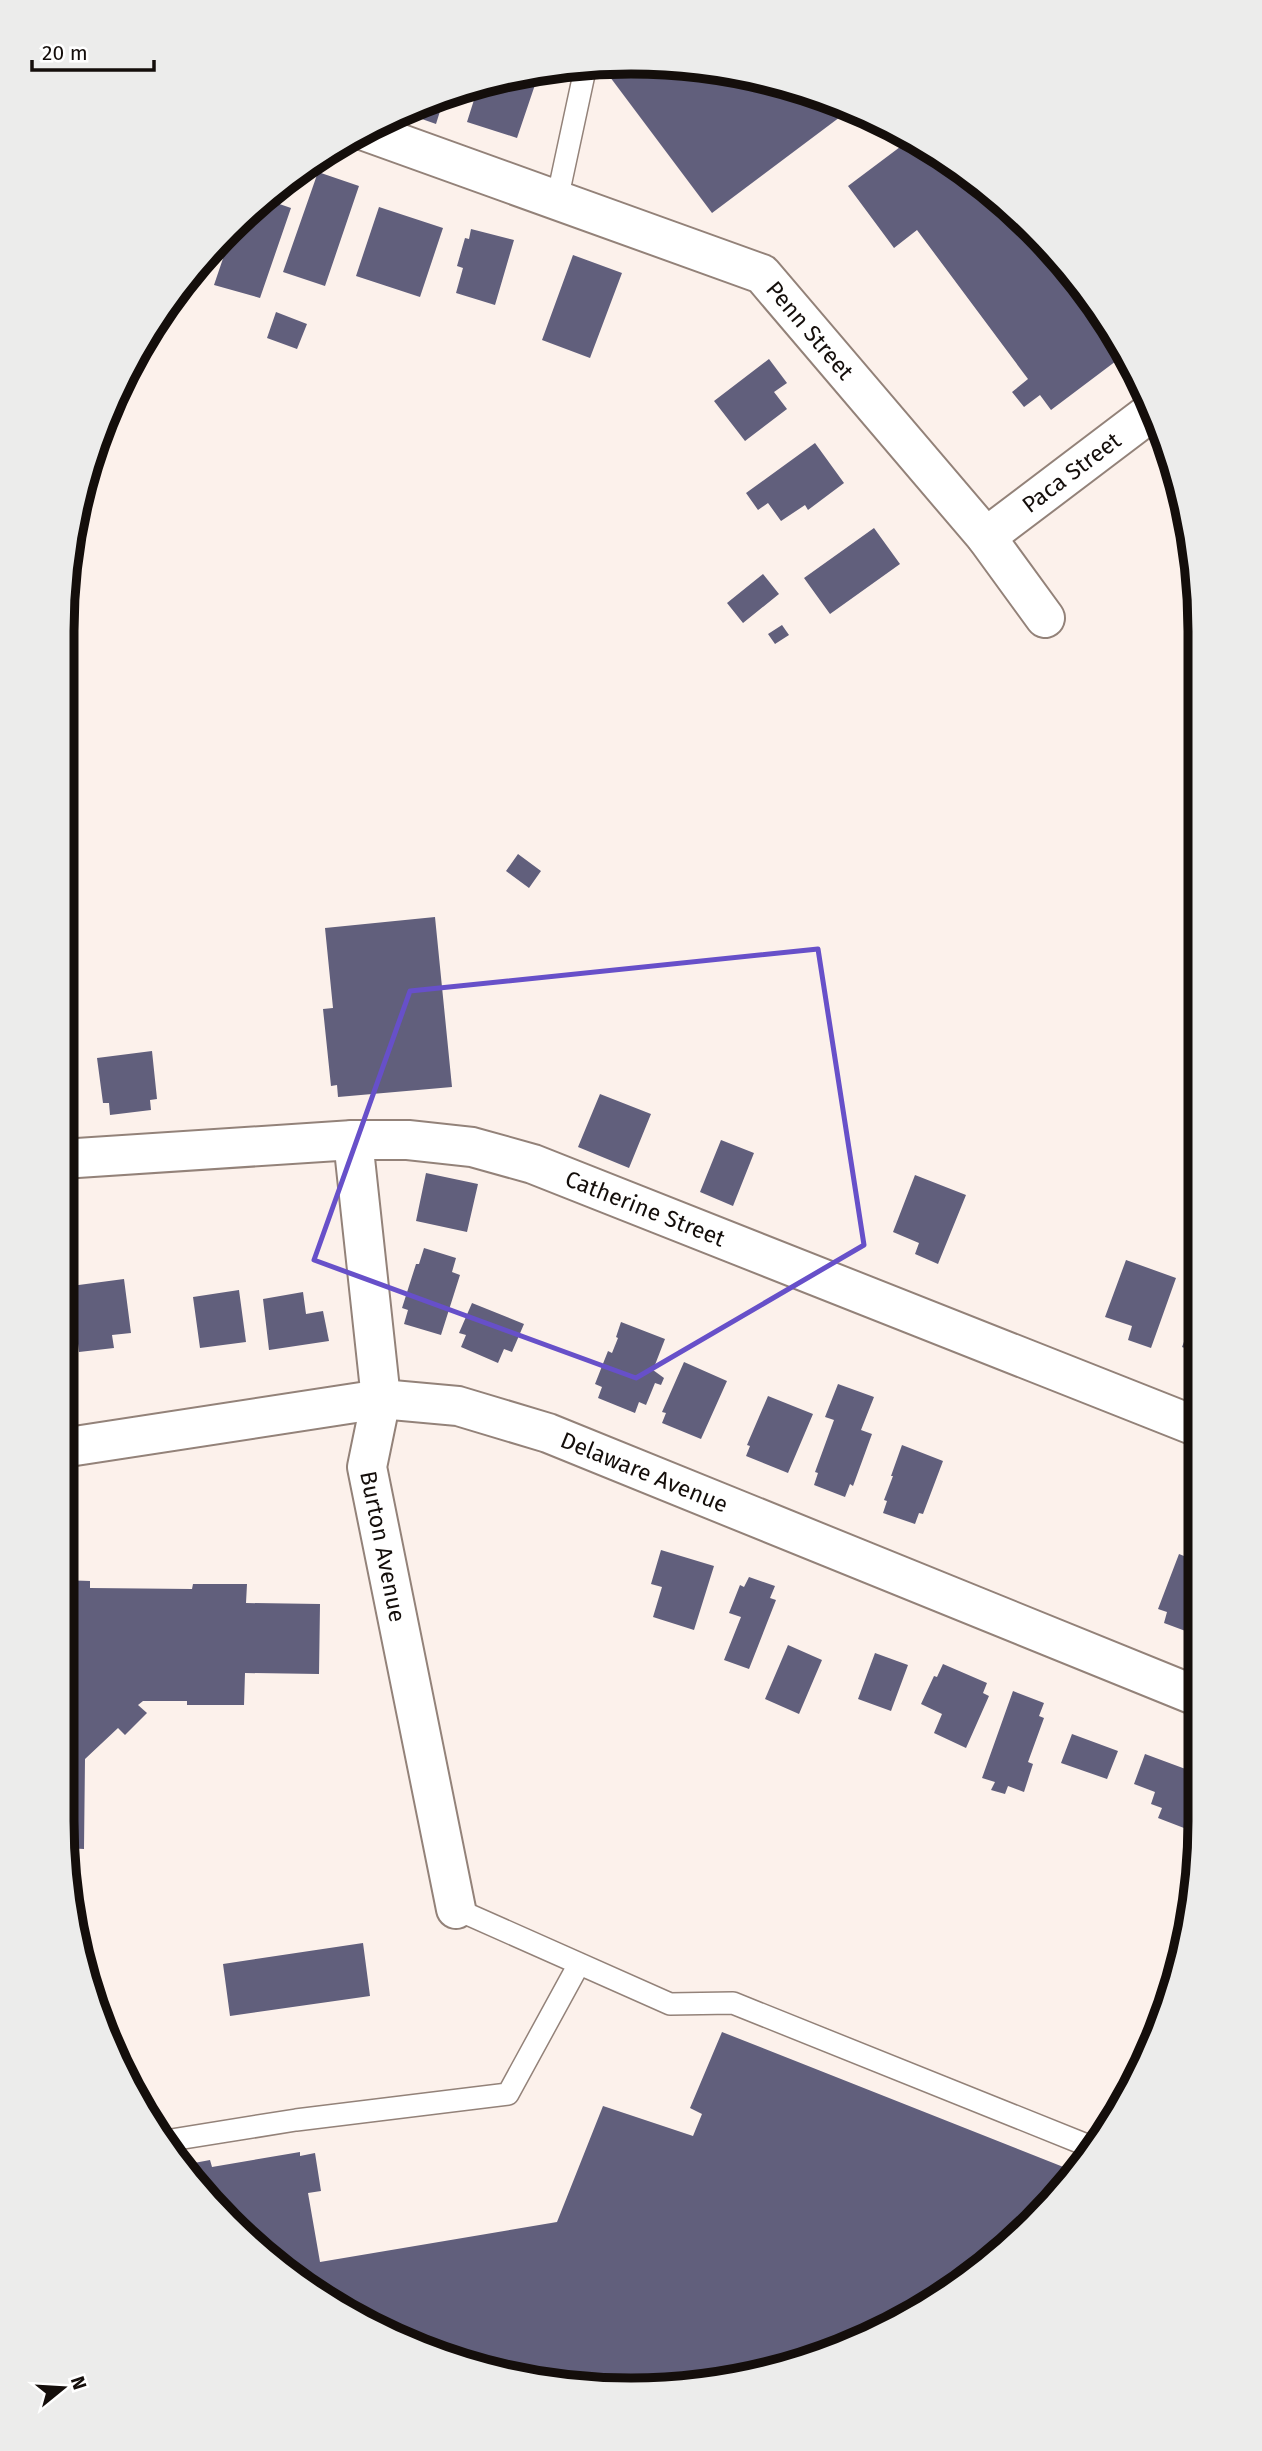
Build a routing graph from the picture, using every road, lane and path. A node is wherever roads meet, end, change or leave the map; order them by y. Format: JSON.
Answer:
{"nodes":[{"id":1,"x":584,"y":76,"type":"edge"},
{"id":2,"x":376,"y":135,"type":"edge"},
{"id":3,"x":557,"y":200,"type":"junction"},
{"id":4,"x":1145,"y":416,"type":"edge"},
{"id":5,"x":986,"y":537,"type":"junction"},
{"id":6,"x":1045,"y":618,"type":"dead end"},
{"id":7,"x":353,"y":1140,"type":"junction"},
{"id":8,"x":74,"y":1158,"type":"edge"},
{"id":9,"x":381,"y":1399,"type":"junction"},
{"id":10,"x":1188,"y":1423,"type":"edge"},
{"id":11,"x":74,"y":1446,"type":"edge"},
{"id":12,"x":1188,"y":1693,"type":"edge"},
{"id":13,"x":456,"y":1909,"type":"joint"},
{"id":14,"x":579,"y":1964,"type":"junction"},
{"id":15,"x":174,"y":2140,"type":"edge"},
{"id":16,"x":1084,"y":2144,"type":"edge"}],
"edges":[{"from":1,"to":3,"type":"lane"},
{"from":2,"to":3,"type":"street","name":"Penn Street"},
{"from":3,"to":5,"type":"street","name":"Penn Street"},
{"from":4,"to":5,"type":"street","name":"Paca Street"},
{"from":5,"to":6,"type":"street","name":"Penn Street"},
{"from":7,"to":8,"type":"street","name":"Catherine Street"},
{"from":7,"to":9,"type":"street","name":"Burton Avenue"},
{"from":7,"to":10,"type":"street","name":"Catherine Street"},
{"from":9,"to":11,"type":"street","name":"Delaware Avenue"},
{"from":9,"to":12,"type":"street","name":"Delaware Avenue"},
{"from":9,"to":13,"type":"street","name":"Burton Avenue"},
{"from":13,"to":14,"type":"lane"},
{"from":14,"to":15,"type":"lane"},
{"from":14,"to":16,"type":"lane"}]}
